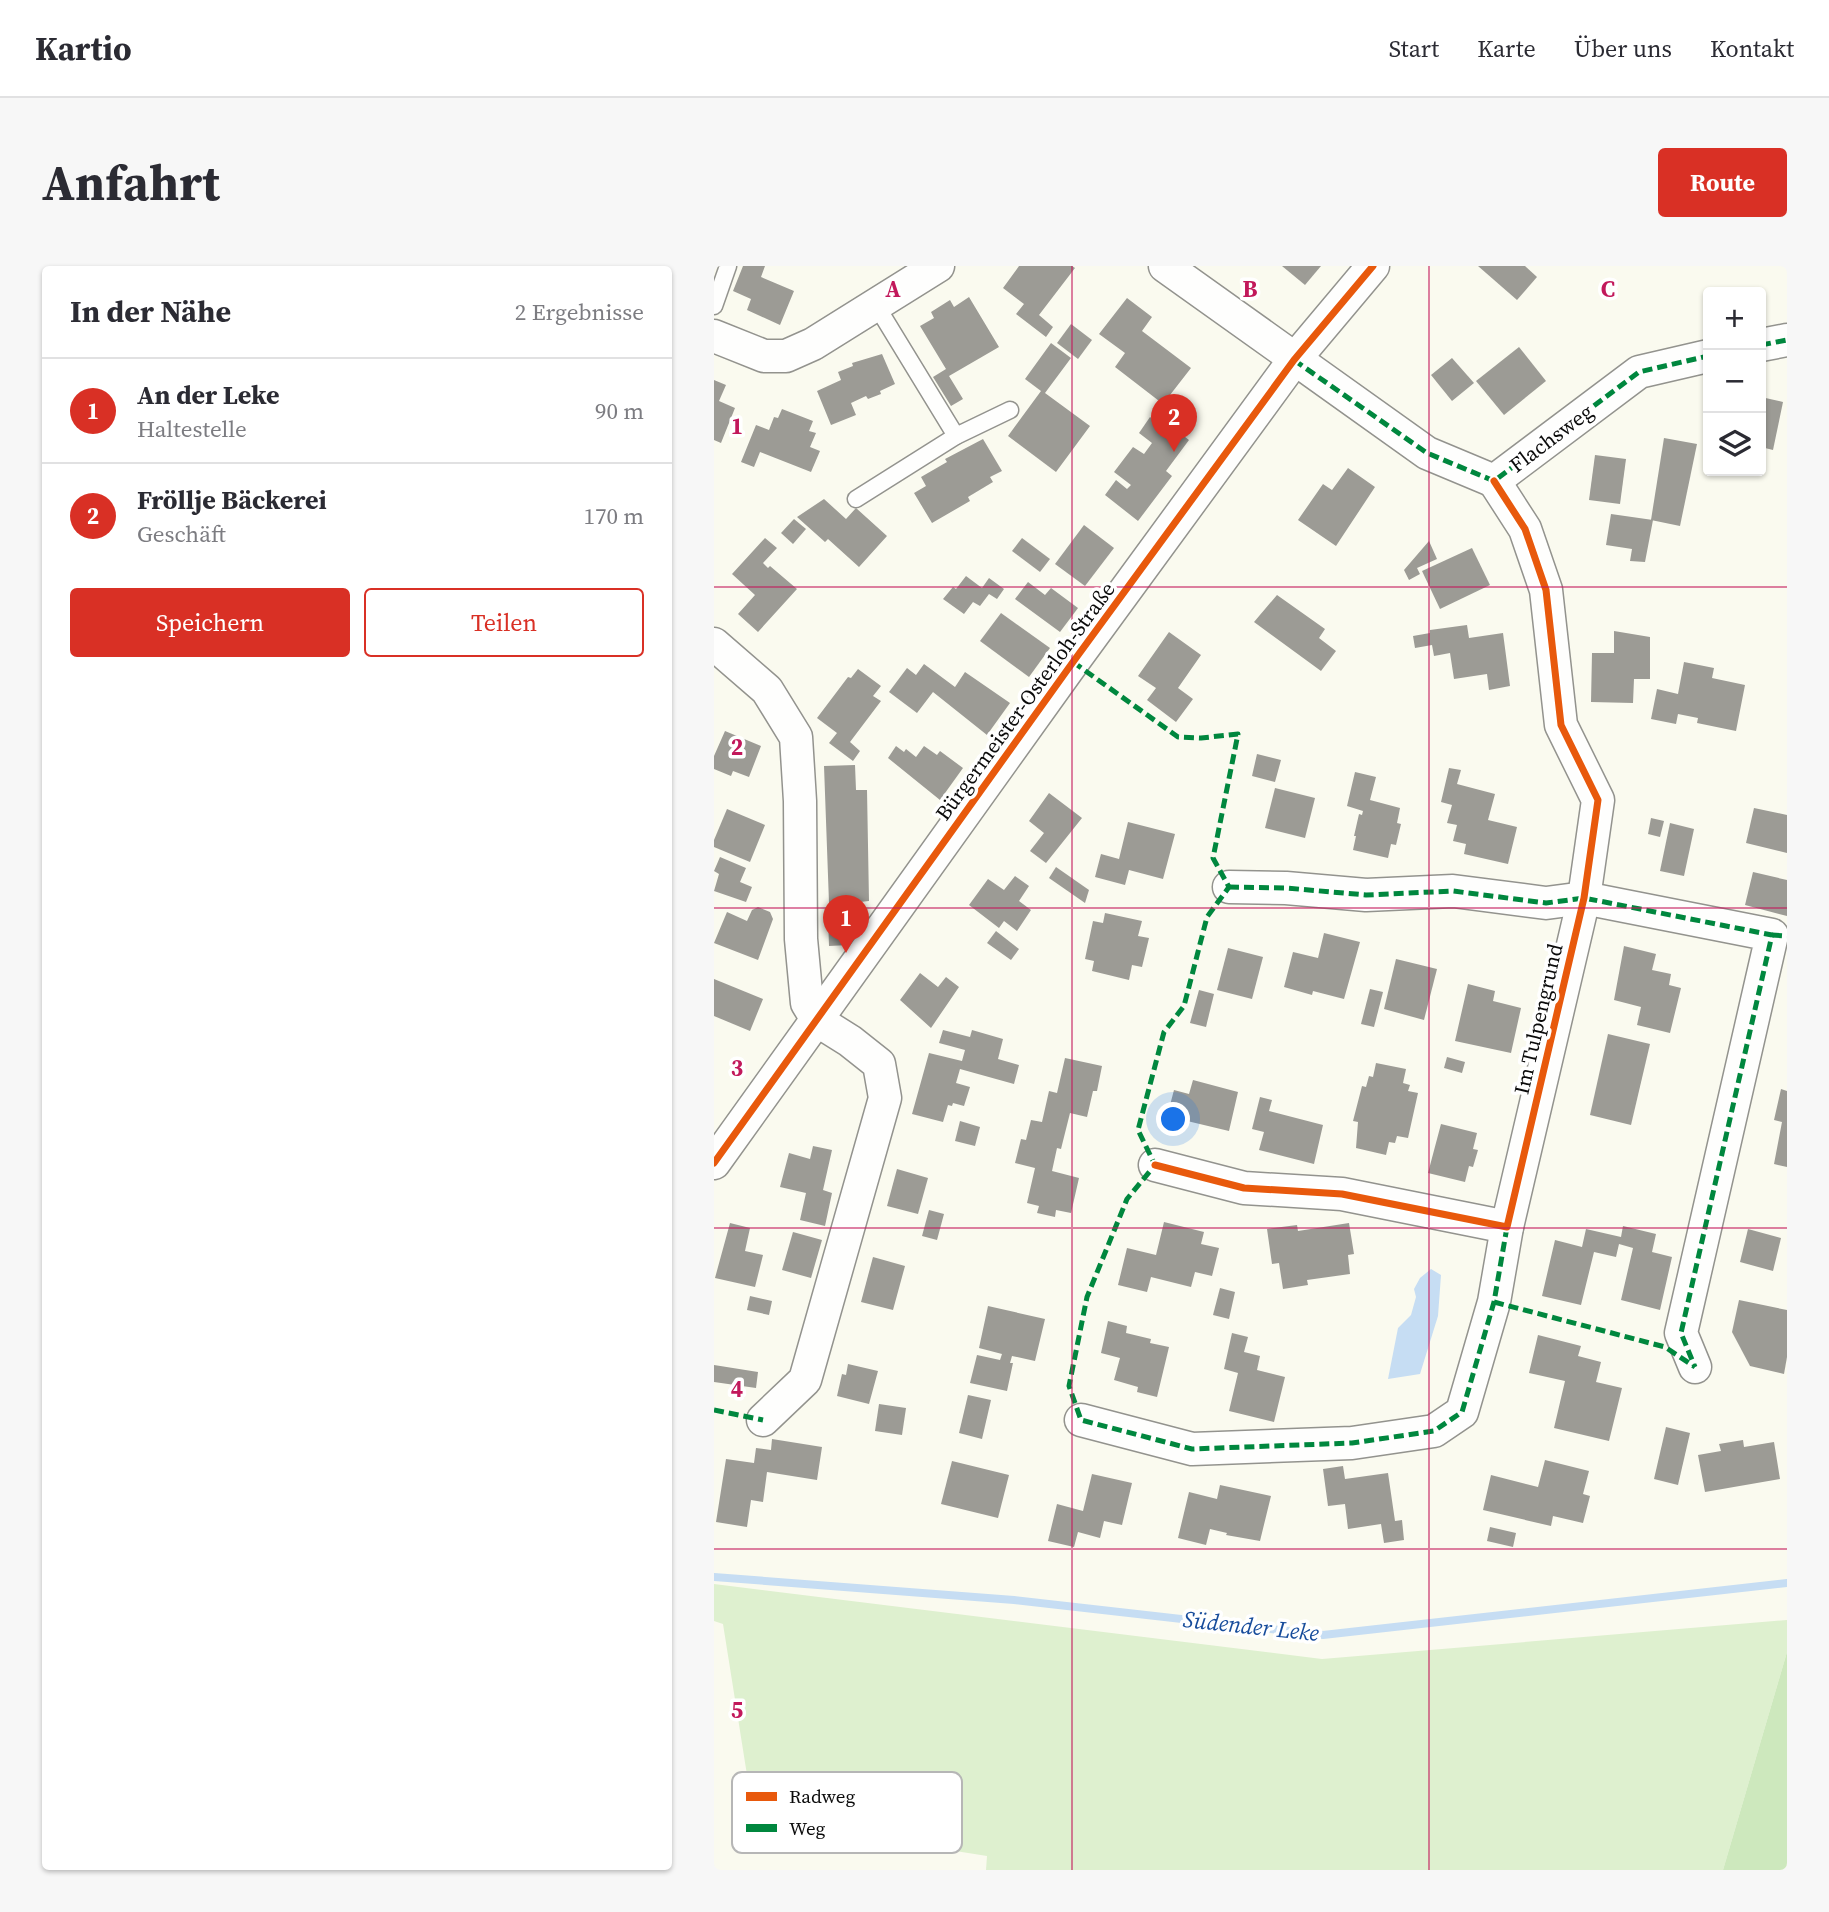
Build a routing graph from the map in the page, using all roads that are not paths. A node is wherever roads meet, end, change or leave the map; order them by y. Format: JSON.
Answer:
{"nodes":[{"id":1,"x":728,"y":266,"type":"edge"},
{"id":2,"x":938,"y":266,"type":"edge"},
{"id":3,"x":1165,"y":266,"type":"edge"},
{"id":4,"x":1373,"y":266,"type":"edge"},
{"id":5,"x":876,"y":305,"type":"junction"},
{"id":6,"x":714,"y":306,"type":"edge"},
{"id":7,"x":714,"y":336,"type":"edge"},
{"id":8,"x":1787,"y":340,"type":"edge"},
{"id":9,"x":1766,"y":344,"type":"edge"},
{"id":10,"x":1703,"y":357,"type":"edge"},
{"id":11,"x":1294,"y":360,"type":"junction"},
{"id":12,"x":1010,"y":410,"type":"dead end"},
{"id":13,"x":956,"y":436,"type":"junction"},
{"id":14,"x":1494,"y":481,"type":"junction"},
{"id":15,"x":856,"y":499,"type":"dead end"},
{"id":16,"x":714,"y":644,"type":"edge"},
{"id":17,"x":1229,"y":887,"type":"dead end"},
{"id":18,"x":1584,"y":898,"type":"junction"},
{"id":19,"x":818,"y":1021,"type":"junction"},
{"id":20,"x":714,"y":1163,"type":"edge"},
{"id":21,"x":1155,"y":1165,"type":"dead end"},
{"id":22,"x":1507,"y":1227,"type":"junction"},
{"id":23,"x":1695,"y":1367,"type":"dead end"},
{"id":24,"x":763,"y":1420,"type":"dead end"},
{"id":25,"x":1080,"y":1420,"type":"dead end"}],
"edges":[{"from":1,"to":6,"type":"lane"},
{"from":2,"to":5,"type":"street"},
{"from":3,"to":11,"type":"street","name":"Flachsweg"},
{"from":4,"to":11,"type":"street","name":"Bürgermeister-Osterloh-Straße"},
{"from":5,"to":7,"type":"street"},
{"from":5,"to":13,"type":"lane"},
{"from":8,"to":9,"type":"street"},
{"from":10,"to":14,"type":"street","name":"Flachsweg"},
{"from":11,"to":14,"type":"street","name":"Flachsweg"},
{"from":11,"to":19,"type":"street","name":"Bürgermeister-Osterloh-Straße"},
{"from":12,"to":13,"type":"lane"},
{"from":13,"to":15,"type":"lane"},
{"from":14,"to":18,"type":"street","name":"Im Tulpengrund"},
{"from":16,"to":19,"type":"street"},
{"from":17,"to":18,"type":"street"},
{"from":18,"to":22,"type":"street","name":"Im Tulpengrund"},
{"from":18,"to":23,"type":"street"},
{"from":19,"to":20,"type":"street","name":"Bürgermeister-Osterloh-Straße"},
{"from":19,"to":24,"type":"street"},
{"from":21,"to":22,"type":"street"},
{"from":22,"to":25,"type":"street","name":"Im Tulpengrund"}]}
